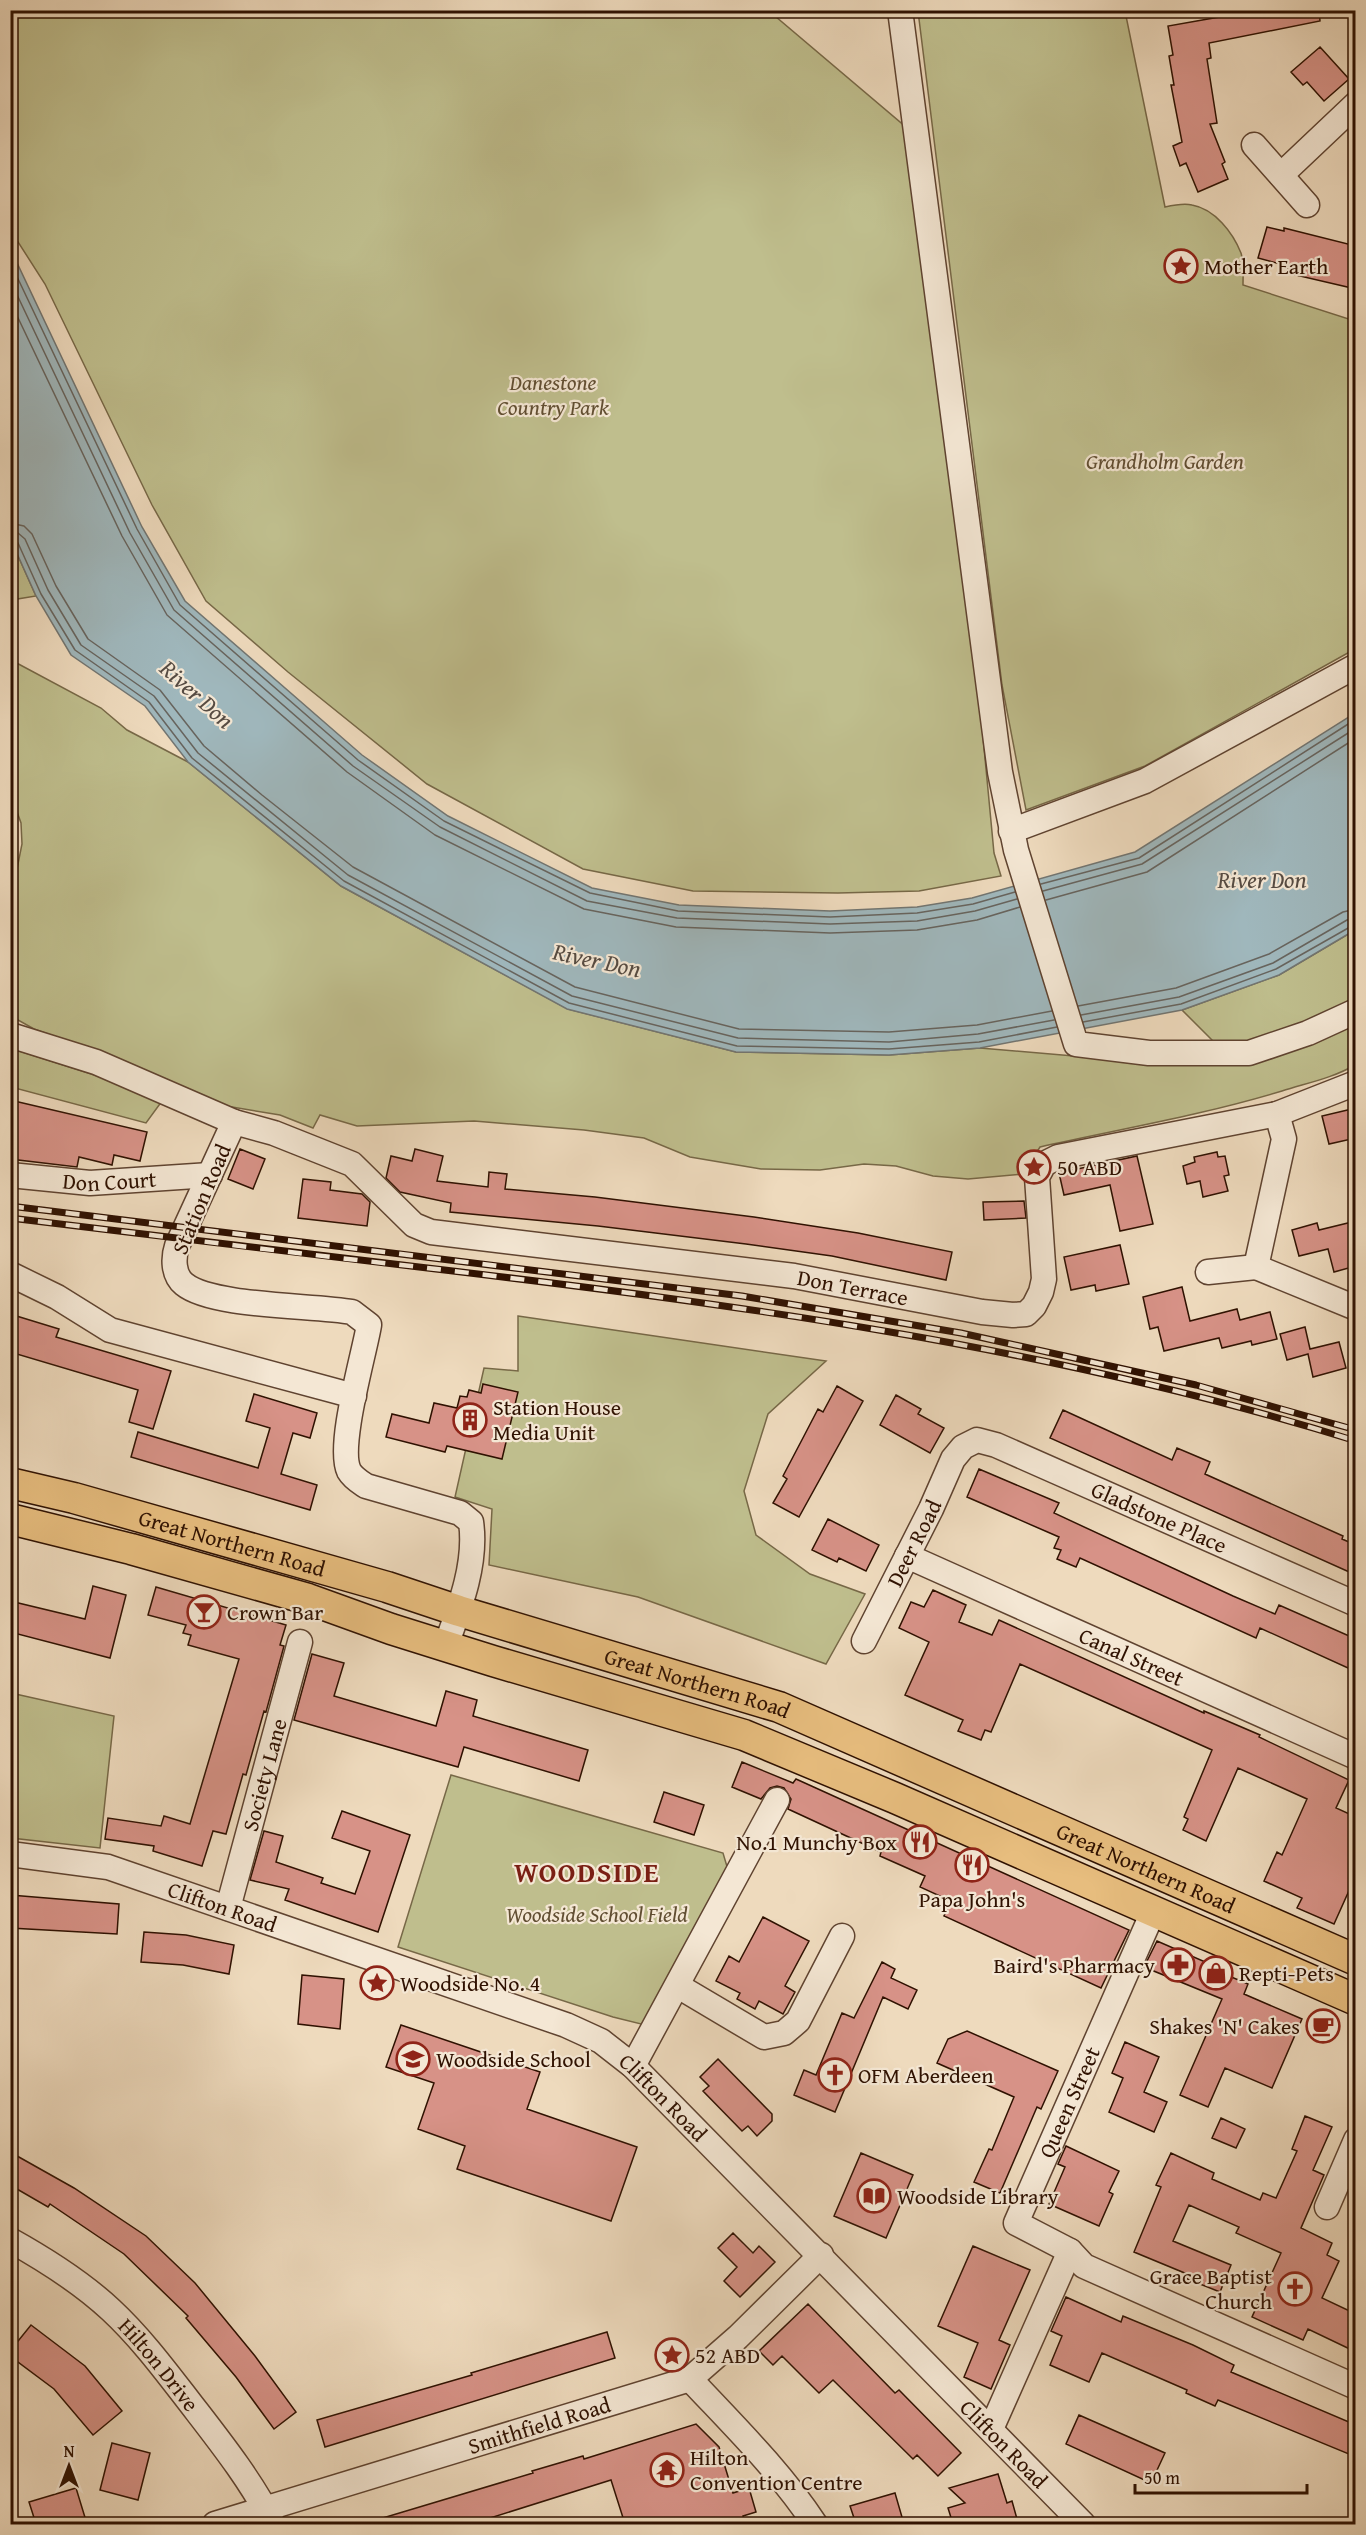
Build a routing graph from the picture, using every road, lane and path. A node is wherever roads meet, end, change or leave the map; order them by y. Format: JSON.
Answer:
{"nodes":[{"id":1,"x":900,"y":10,"type":"edge"},
{"id":2,"x":1356,"y":104,"type":"edge"},
{"id":3,"x":1254,"y":145,"type":"dead end"},
{"id":4,"x":1281,"y":175,"type":"junction"},
{"id":5,"x":1307,"y":205,"type":"dead end"},
{"id":6,"x":1356,"y":666,"type":"edge"},
{"id":7,"x":1014,"y":840,"type":"junction"},
{"id":8,"x":1356,"y":1011,"type":"edge"},
{"id":9,"x":10,"y":1035,"type":"edge"},
{"id":10,"x":1356,"y":1083,"type":"edge"},
{"id":11,"x":1277,"y":1114,"type":"junction"},
{"id":12,"x":234,"y":1122,"type":"junction"},
{"id":13,"x":210,"y":1175,"type":"junction"},
{"id":14,"x":10,"y":1176,"type":"edge"},
{"id":15,"x":1256,"y":1267,"type":"junction"},
{"id":16,"x":1208,"y":1272,"type":"dead end"},
{"id":17,"x":10,"y":1274,"type":"edge"},
{"id":18,"x":1356,"y":1308,"type":"edge"},
{"id":19,"x":354,"y":1396,"type":"junction"},
{"id":20,"x":963,"y":1447,"type":"joint"},
{"id":21,"x":10,"y":1483,"type":"edge"},
{"id":22,"x":19,"y":1522,"type":"edge"},
{"id":23,"x":907,"y":1556,"type":"junction"},
{"id":24,"x":1356,"y":1604,"type":"edge"},
{"id":25,"x":459,"y":1611,"type":"junction"},
{"id":26,"x":864,"y":1641,"type":"dead end"},
{"id":27,"x":300,"y":1642,"type":"dead end"},
{"id":28,"x":446,"y":1645,"type":"junction"},
{"id":29,"x":1356,"y":1757,"type":"edge"},
{"id":30,"x":777,"y":1800,"type":"dead end"},
{"id":31,"x":10,"y":1854,"type":"edge"},
{"id":32,"x":228,"y":1908,"type":"junction"},
{"id":33,"x":1153,"y":1912,"type":"junction"},
{"id":34,"x":842,"y":1936,"type":"dead end"},
{"id":35,"x":1356,"y":1962,"type":"edge"},
{"id":36,"x":678,"y":1986,"type":"junction"},
{"id":37,"x":1349,"y":1997,"type":"edge"},
{"id":38,"x":633,"y":2066,"type":"junction"},
{"id":39,"x":1356,"y":2140,"type":"edge"},
{"id":40,"x":1326,"y":2206,"type":"dead end"},
{"id":41,"x":10,"y":2240,"type":"edge"},
{"id":42,"x":1070,"y":2251,"type":"junction"},
{"id":43,"x":821,"y":2255,"type":"junction"},
{"id":44,"x":690,"y":2379,"type":"junction"},
{"id":45,"x":1356,"y":2387,"type":"edge"},
{"id":46,"x":991,"y":2429,"type":"junction"},
{"id":47,"x":269,"y":2517,"type":"edge"},
{"id":48,"x":215,"y":2524,"type":"edge"},
{"id":49,"x":816,"y":2524,"type":"edge"},
{"id":50,"x":1083,"y":2524,"type":"edge"}],
"edges":[{"from":1,"to":7,"type":"street"},
{"from":2,"to":4,"type":"street"},
{"from":3,"to":4,"type":"street"},
{"from":4,"to":5,"type":"street"},
{"from":6,"to":7,"type":"street"},
{"from":7,"to":8,"type":"street"},
{"from":9,"to":12,"type":"street","name":"Station Road"},
{"from":10,"to":11,"type":"street","name":"Don Terrace"},
{"from":11,"to":12,"type":"street","name":"Don Terrace"},
{"from":11,"to":15,"type":"street"},
{"from":12,"to":13,"type":"street","name":"Station Road"},
{"from":13,"to":14,"type":"street","name":"Don Court"},
{"from":13,"to":19,"type":"street","name":"Station Road"},
{"from":15,"to":16,"type":"street"},
{"from":15,"to":18,"type":"street"},
{"from":17,"to":19,"type":"street"},
{"from":19,"to":25,"type":"street","name":"Station Road"},
{"from":20,"to":23,"type":"street","name":"Deer Road"},
{"from":20,"to":24,"type":"street","name":"Gladstone Place"},
{"from":21,"to":25,"type":"main road","name":"Great Northern Road"},
{"from":22,"to":28,"type":"main road","name":"Great Northern Road"},
{"from":23,"to":26,"type":"street","name":"Deer Road"},
{"from":23,"to":29,"type":"street","name":"Canal Street"},
{"from":25,"to":28,"type":"street","name":"Station Road"},
{"from":25,"to":35,"type":"main road","name":"Great Northern Road"},
{"from":27,"to":32,"type":"street","name":"Society Lane"},
{"from":28,"to":33,"type":"main road","name":"Great Northern Road"},
{"from":30,"to":36,"type":"street"},
{"from":31,"to":32,"type":"street","name":"Clifton Road"},
{"from":32,"to":38,"type":"street","name":"Clifton Road"},
{"from":33,"to":37,"type":"main road","name":"Great Northern Road"},
{"from":33,"to":42,"type":"street","name":"Queen Street"},
{"from":34,"to":36,"type":"street"},
{"from":35,"to":37,"type":"street"},
{"from":36,"to":38,"type":"street"},
{"from":38,"to":43,"type":"street","name":"Clifton Road"},
{"from":39,"to":40,"type":"street"},
{"from":41,"to":47,"type":"street","name":"Hilton Drive"},
{"from":42,"to":45,"type":"street"},
{"from":42,"to":46,"type":"street"},
{"from":43,"to":44,"type":"street","name":"Smithfield Road"},
{"from":43,"to":46,"type":"street","name":"Clifton Road"},
{"from":44,"to":47,"type":"street","name":"Smithfield Road"},
{"from":44,"to":49,"type":"street"},
{"from":46,"to":50,"type":"street","name":"Clifton Road"},
{"from":47,"to":48,"type":"street","name":"Smithfield Road"}]}
